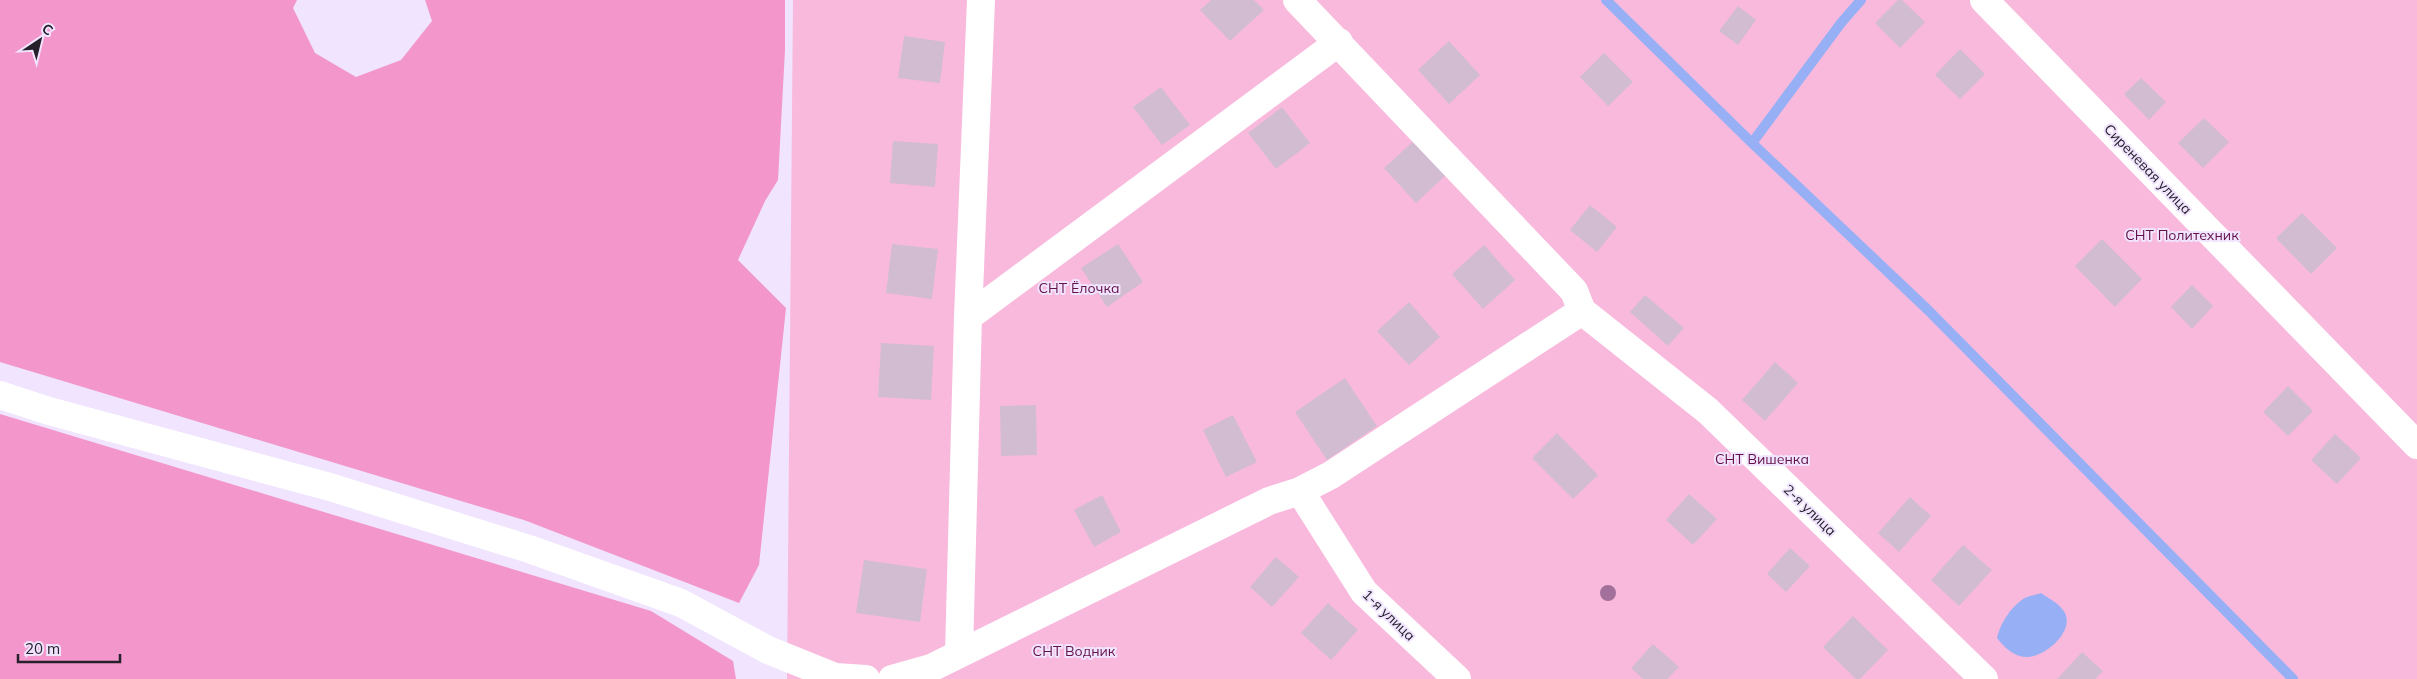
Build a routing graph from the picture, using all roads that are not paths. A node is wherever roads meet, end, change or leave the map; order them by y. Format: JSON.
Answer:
{"nodes":[{"id":1,"x":981,"y":0,"type":"edge"},
{"id":2,"x":1298,"y":0,"type":"edge"},
{"id":3,"x":1984,"y":0,"type":"edge"},
{"id":4,"x":1339,"y":42,"type":"junction"},
{"id":5,"x":1582,"y":311,"type":"junction"},
{"id":6,"x":968,"y":317,"type":"junction"},
{"id":7,"x":0,"y":395,"type":"edge"},
{"id":8,"x":2417,"y":445,"type":"edge"},
{"id":9,"x":1300,"y":491,"type":"junction"},
{"id":10,"x":960,"y":653,"type":"junction"},
{"id":11,"x":866,"y":679,"type":"edge"},
{"id":12,"x":892,"y":679,"type":"edge"},
{"id":13,"x":1457,"y":679,"type":"edge"},
{"id":14,"x":1984,"y":679,"type":"edge"}],
"edges":[{"from":1,"to":6,"type":"street"},
{"from":2,"to":4,"type":"street"},
{"from":3,"to":8,"type":"street","name":"Сиреневая улица"},
{"from":4,"to":5,"type":"street"},
{"from":4,"to":6,"type":"street"},
{"from":5,"to":9,"type":"street"},
{"from":5,"to":14,"type":"street","name":"2-я улица"},
{"from":6,"to":10,"type":"street"},
{"from":7,"to":11,"type":"street"},
{"from":9,"to":10,"type":"street"},
{"from":9,"to":13,"type":"street","name":"1-я улица"},
{"from":10,"to":12,"type":"street"}]}
